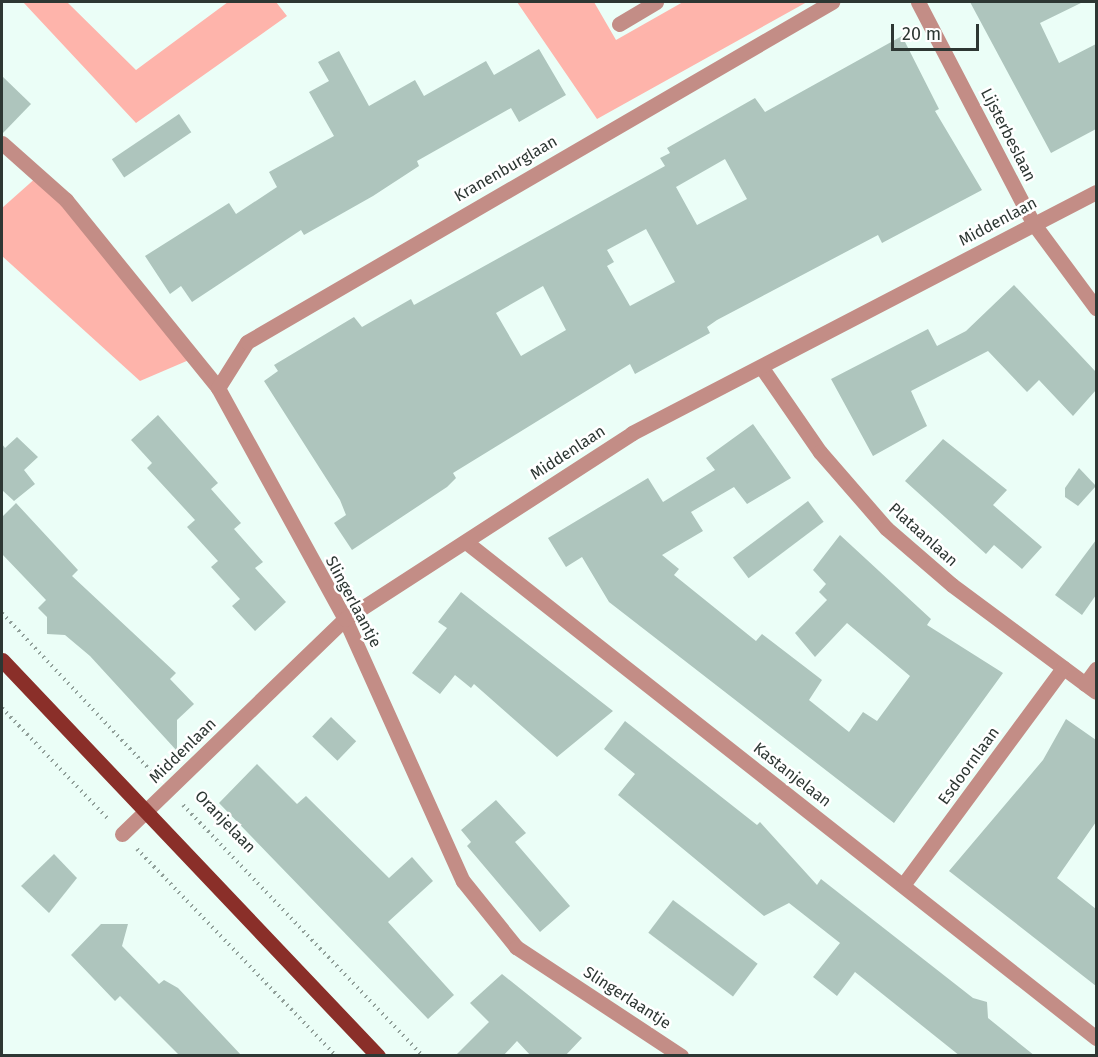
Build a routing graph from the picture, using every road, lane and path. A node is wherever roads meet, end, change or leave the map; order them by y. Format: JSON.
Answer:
{"nodes":[{"id":1,"x":656,"y":2,"type":"edge"},
{"id":2,"x":832,"y":2,"type":"edge"},
{"id":3,"x":918,"y":2,"type":"edge"},
{"id":4,"x":619,"y":24,"type":"dead end"},
{"id":5,"x":2,"y":143,"type":"edge"},
{"id":6,"x":1096,"y":192,"type":"edge"},
{"id":7,"x":1033,"y":223,"type":"junction"},
{"id":8,"x":1096,"y":308,"type":"edge"},
{"id":9,"x":762,"y":368,"type":"junction"},
{"id":10,"x":218,"y":388,"type":"junction"},
{"id":11,"x":466,"y":542,"type":"junction"},
{"id":12,"x":2,"y":613,"type":"edge"},
{"id":13,"x":345,"y":619,"type":"junction"},
{"id":14,"x":2,"y":660,"type":"edge"},
{"id":15,"x":1063,"y":668,"type":"junction"},
{"id":16,"x":1096,"y":669,"type":"edge"},
{"id":17,"x":1091,"y":688,"type":"edge"},
{"id":18,"x":2,"y":708,"type":"edge"},
{"id":19,"x":169,"y":790,"type":"junction"},
{"id":20,"x":146,"y":811,"type":"junction"},
{"id":21,"x":122,"y":834,"type":"junction"},
{"id":22,"x":903,"y":885,"type":"junction"},
{"id":23,"x":1096,"y":1038,"type":"edge"},
{"id":24,"x":336,"y":1056,"type":"edge"},
{"id":25,"x":378,"y":1056,"type":"edge"},
{"id":26,"x":423,"y":1056,"type":"edge"},
{"id":27,"x":681,"y":1056,"type":"edge"}],
"edges":[{"from":1,"to":4,"type":"street"},
{"from":2,"to":10,"type":"street","name":"Kranenburglaan"},
{"from":3,"to":7,"type":"street","name":"Lijsterbeslaan"},
{"from":5,"to":10,"type":"street","name":"Slingerlaantje"},
{"from":6,"to":7,"type":"street","name":"Middenlaan"},
{"from":7,"to":8,"type":"street","name":"Lijsterbeslaan"},
{"from":7,"to":9,"type":"street","name":"Middenlaan"},
{"from":9,"to":11,"type":"street","name":"Middenlaan"},
{"from":9,"to":15,"type":"street","name":"Plataanlaan"},
{"from":10,"to":13,"type":"street","name":"Slingerlaantje"},
{"from":11,"to":13,"type":"street","name":"Middenlaan"},
{"from":11,"to":22,"type":"street","name":"Kastanjelaan"},
{"from":12,"to":19,"type":"path","name":"Oranjelaan"},
{"from":13,"to":19,"type":"street","name":"Middenlaan"},
{"from":13,"to":27,"type":"street","name":"Slingerlaantje"},
{"from":14,"to":20,"type":"main road"},
{"from":15,"to":17,"type":"street","name":"Plataanlaan"},
{"from":15,"to":22,"type":"street","name":"Esdoornlaan"},
{"from":16,"to":17,"type":"street"},
{"from":18,"to":21,"type":"path"},
{"from":19,"to":20,"type":"street","name":"Middenlaan"},
{"from":19,"to":26,"type":"path","name":"Oranjelaan"},
{"from":20,"to":21,"type":"street","name":"Middenlaan"},
{"from":20,"to":25,"type":"main road"},
{"from":21,"to":24,"type":"path"},
{"from":22,"to":23,"type":"street","name":"Kastanjelaan"}]}
